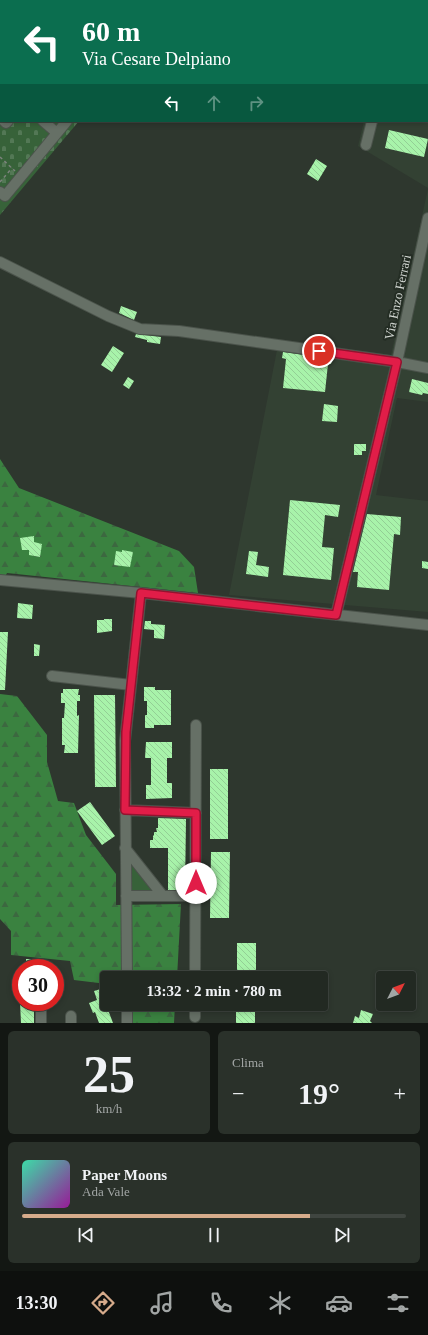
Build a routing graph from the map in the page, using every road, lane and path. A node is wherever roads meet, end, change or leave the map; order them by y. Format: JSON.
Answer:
{"nodes":[{"id":1,"x":44,"y":122,"type":"edge"},
{"id":2,"x":66,"y":122,"type":"edge"},
{"id":3,"x":372,"y":122,"type":"edge"},
{"id":4,"x":57,"y":133,"type":"junction"},
{"id":5,"x":366,"y":145,"type":"dead end"},
{"id":6,"x":0,"y":157,"type":"edge"},
{"id":7,"x":12,"y":168,"type":"junction"},
{"id":8,"x":22,"y":176,"type":"junction"},
{"id":9,"x":0,"y":182,"type":"edge"},
{"id":10,"x":0,"y":192,"type":"edge"},
{"id":11,"x":428,"y":218,"type":"edge"},
{"id":12,"x":424,"y":253,"type":"edge"},
{"id":13,"x":0,"y":262,"type":"edge"},
{"id":14,"x":397,"y":362,"type":"junction"},
{"id":15,"x":428,"y":368,"type":"edge"},
{"id":16,"x":0,"y":580,"type":"edge"},
{"id":17,"x":141,"y":593,"type":"junction"},
{"id":18,"x":336,"y":615,"type":"junction"},
{"id":19,"x":428,"y":625,"type":"edge"},
{"id":20,"x":52,"y":676,"type":"dead end"},
{"id":21,"x":131,"y":685,"type":"junction"},
{"id":22,"x":196,"y":725,"type":"dead end"},
{"id":23,"x":125,"y":810,"type":"junction"},
{"id":24,"x":196,"y":813,"type":"junction"},
{"id":25,"x":125,"y":848,"type":"junction"},
{"id":26,"x":126,"y":896,"type":"junction"},
{"id":27,"x":163,"y":896,"type":"junction"},
{"id":28,"x":196,"y":896,"type":"junction"},
{"id":29,"x":127,"y":971,"type":"edge"},
{"id":30,"x":195,"y":971,"type":"edge"},
{"id":31,"x":41,"y":1011,"type":"edge"},
{"id":32,"x":127,"y":1011,"type":"edge"},
{"id":33,"x":195,"y":1011,"type":"edge"},
{"id":34,"x":195,"y":1017,"type":"dead end"},
{"id":35,"x":41,"y":1023,"type":"edge"},
{"id":36,"x":127,"y":1023,"type":"edge"}],
"edges":[{"from":1,"to":4,"type":"street"},
{"from":2,"to":4,"type":"street"},
{"from":3,"to":5,"type":"street"},
{"from":4,"to":8,"type":"street"},
{"from":6,"to":7,"type":"path"},
{"from":7,"to":8,"type":"path"},
{"from":7,"to":9,"type":"path"},
{"from":8,"to":10,"type":"street"},
{"from":11,"to":12,"type":"street","name":"Via Enzo Ferrari"},
{"from":12,"to":14,"type":"street","name":"Via Enzo Ferrari"},
{"from":13,"to":14,"type":"street"},
{"from":14,"to":15,"type":"street"},
{"from":14,"to":18,"type":"street","name":"Via Enzo Ferrari"},
{"from":16,"to":17,"type":"street"},
{"from":17,"to":18,"type":"street"},
{"from":17,"to":21,"type":"street"},
{"from":18,"to":19,"type":"street"},
{"from":20,"to":21,"type":"street"},
{"from":21,"to":23,"type":"street"},
{"from":22,"to":24,"type":"street"},
{"from":23,"to":24,"type":"street"},
{"from":23,"to":25,"type":"street"},
{"from":24,"to":28,"type":"street"},
{"from":25,"to":26,"type":"street"},
{"from":25,"to":27,"type":"street"},
{"from":26,"to":27,"type":"street"},
{"from":26,"to":29,"type":"street"},
{"from":27,"to":28,"type":"street"},
{"from":28,"to":30,"type":"street"},
{"from":31,"to":35,"type":"street"},
{"from":32,"to":36,"type":"street"},
{"from":33,"to":34,"type":"street"}]}
